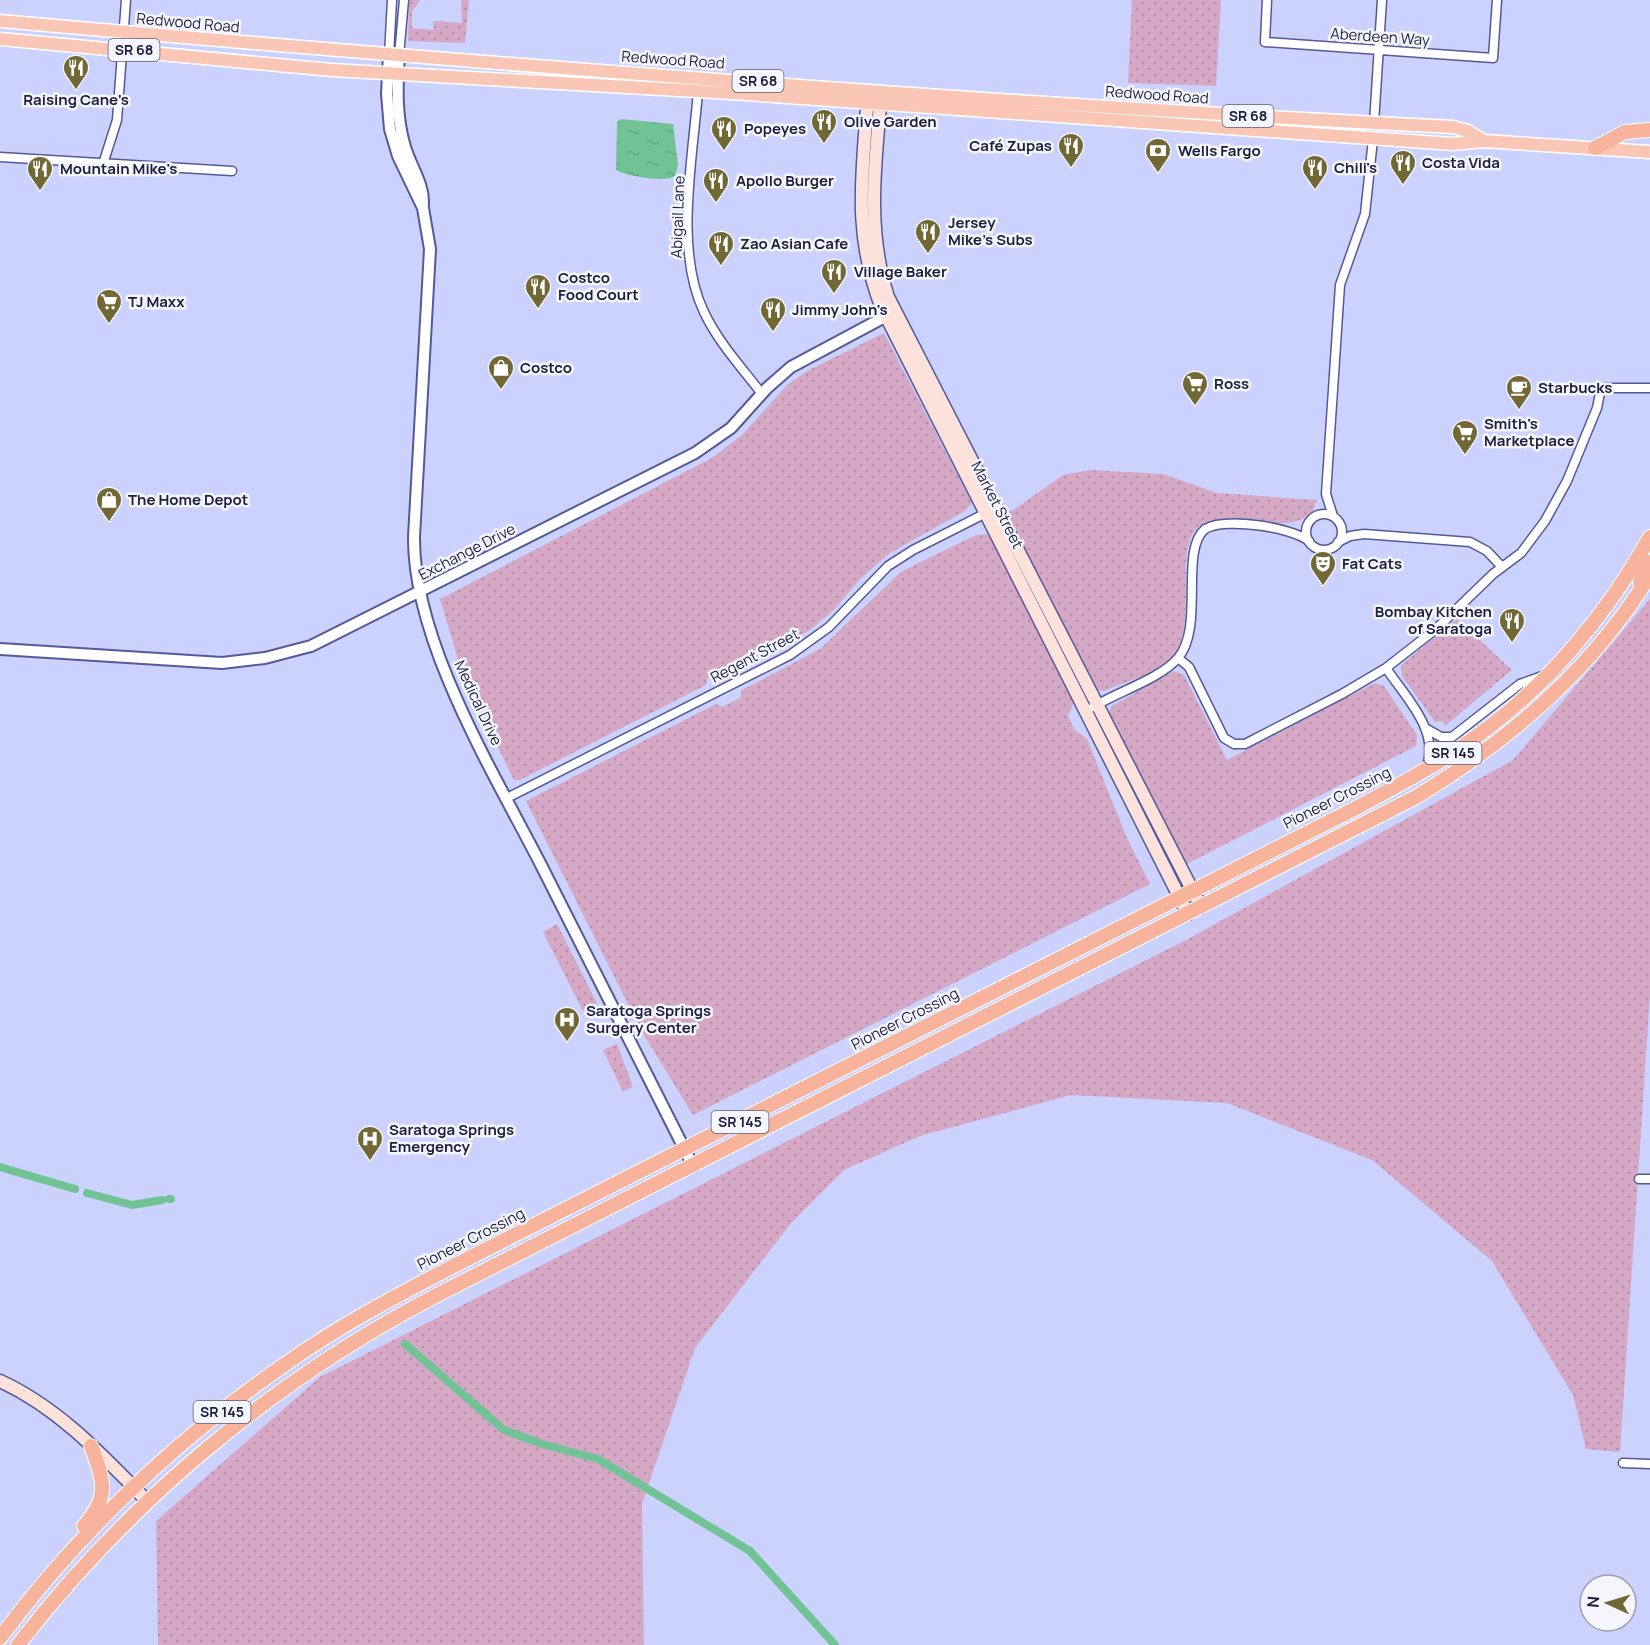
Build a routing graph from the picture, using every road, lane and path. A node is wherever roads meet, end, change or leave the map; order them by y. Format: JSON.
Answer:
{"nodes":[{"id":1,"x":126,"y":0,"type":"edge"},
{"id":2,"x":392,"y":0,"type":"edge"},
{"id":3,"x":404,"y":0,"type":"edge"},
{"id":4,"x":1267,"y":0,"type":"edge"},
{"id":5,"x":1382,"y":0,"type":"edge"},
{"id":6,"x":1497,"y":0,"type":"edge"},
{"id":7,"x":0,"y":21,"type":"edge"},
{"id":8,"x":123,"y":32,"type":"junction"},
{"id":9,"x":0,"y":39,"type":"edge"},
{"id":10,"x":122,"y":48,"type":"junction"},
{"id":11,"x":1379,"y":50,"type":"junction"},
{"id":12,"x":394,"y":55,"type":"junction"},
{"id":13,"x":392,"y":73,"type":"junction"},
{"id":14,"x":875,"y":90,"type":"junction"},
{"id":15,"x":698,"y":91,"type":"junction"},
{"id":16,"x":874,"y":103,"type":"junction"},
{"id":17,"x":1374,"y":123,"type":"junction"},
{"id":18,"x":1650,"y":130,"type":"edge"},
{"id":19,"x":1373,"y":139,"type":"junction"},
{"id":20,"x":1484,"y":141,"type":"junction"},
{"id":21,"x":1595,"y":148,"type":"junction"},
{"id":22,"x":1650,"y":152,"type":"edge"},
{"id":23,"x":0,"y":157,"type":"edge"},
{"id":24,"x":103,"y":164,"type":"junction"},
{"id":25,"x":232,"y":171,"type":"dead end"},
{"id":26,"x":890,"y":314,"type":"junction"},
{"id":27,"x":1650,"y":389,"type":"edge"},
{"id":28,"x":762,"y":394,"type":"junction"},
{"id":29,"x":1326,"y":494,"type":"junction"},
{"id":30,"x":990,"y":511,"type":"junction"},
{"id":31,"x":1313,"y":518,"type":"junction"},
{"id":32,"x":1335,"y":518,"type":"junction"},
{"id":33,"x":1285,"y":529,"type":"junction"},
{"id":34,"x":1364,"y":534,"type":"junction"},
{"id":35,"x":1650,"y":537,"type":"edge"},
{"id":36,"x":1309,"y":541,"type":"junction"},
{"id":37,"x":1338,"y":542,"type":"junction"},
{"id":38,"x":1650,"y":562,"type":"edge"},
{"id":39,"x":1502,"y":567,"type":"junction"},
{"id":40,"x":1650,"y":575,"type":"edge"},
{"id":41,"x":422,"y":592,"type":"junction"},
{"id":42,"x":1626,"y":611,"type":"junction"},
{"id":43,"x":0,"y":649,"type":"edge"},
{"id":44,"x":1178,"y":658,"type":"junction"},
{"id":45,"x":1386,"y":668,"type":"junction"},
{"id":46,"x":1546,"y":674,"type":"junction"},
{"id":47,"x":1091,"y":708,"type":"junction"},
{"id":48,"x":1427,"y":729,"type":"junction"},
{"id":49,"x":1426,"y":770,"type":"junction"},
{"id":50,"x":507,"y":798,"type":"junction"},
{"id":51,"x":1186,"y":894,"type":"junction"},
{"id":52,"x":1201,"y":907,"type":"junction"},
{"id":53,"x":1188,"y":914,"type":"junction"},
{"id":54,"x":684,"y":1150,"type":"junction"},
{"id":55,"x":693,"y":1166,"type":"junction"},
{"id":56,"x":1639,"y":1179,"type":"dead end"},
{"id":57,"x":1650,"y":1179,"type":"edge"},
{"id":58,"x":0,"y":1381,"type":"edge"},
{"id":59,"x":91,"y":1446,"type":"junction"},
{"id":60,"x":1623,"y":1463,"type":"dead end"},
{"id":61,"x":1650,"y":1464,"type":"edge"},
{"id":62,"x":134,"y":1488,"type":"junction"},
{"id":63,"x":148,"y":1502,"type":"junction"},
{"id":64,"x":56,"y":1569,"type":"junction"},
{"id":65,"x":0,"y":1638,"type":"edge"},
{"id":66,"x":18,"y":1645,"type":"edge"}],
"edges":[{"from":1,"to":8,"type":"street"},
{"from":2,"to":12,"type":"street"},
{"from":3,"to":12,"type":"street"},
{"from":4,"to":11,"type":"street","name":"Aberdeen Way"},
{"from":5,"to":11,"type":"street"},
{"from":6,"to":11,"type":"street","name":"Aberdeen Way"},
{"from":7,"to":8,"type":"main road","name":"Redwood Road","number":"SR 68"},
{"from":8,"to":10,"type":"street"},
{"from":8,"to":12,"type":"main road","name":"Redwood Road","number":"SR 68"},
{"from":9,"to":10,"type":"main road","name":"Redwood Road","number":"SR 68"},
{"from":10,"to":13,"type":"main road","name":"Redwood Road","number":"SR 68"},
{"from":10,"to":24,"type":"street"},
{"from":11,"to":17,"type":"street"},
{"from":12,"to":13,"type":"street","name":"Medical Drive"},
{"from":12,"to":14,"type":"main road","name":"Redwood Road","number":"SR 68"},
{"from":13,"to":15,"type":"main road","name":"Redwood Road","number":"SR 68"},
{"from":13,"to":41,"type":"street","name":"Medical Drive"},
{"from":14,"to":16,"type":"main road","name":"Market Street"},
{"from":14,"to":17,"type":"main road","name":"Redwood Road","number":"SR 68"},
{"from":15,"to":16,"type":"main road","name":"Redwood Road","number":"SR 68"},
{"from":15,"to":28,"type":"street","name":"Abigail Lane"},
{"from":16,"to":19,"type":"main road","name":"Redwood Road","number":"SR 68"},
{"from":16,"to":26,"type":"main road","name":"Market Street"},
{"from":17,"to":20,"type":"main road","name":"Redwood Road","number":"SR 68"},
{"from":18,"to":21,"type":"highway"},
{"from":19,"to":20,"type":"main road","name":"Redwood Road","number":"SR 68"},
{"from":19,"to":29,"type":"street"},
{"from":20,"to":21,"type":"main road","name":"Redwood Road","number":"SR 68"},
{"from":21,"to":22,"type":"main road","name":"Redwood Road","number":"SR 68"},
{"from":23,"to":24,"type":"street"},
{"from":24,"to":25,"type":"street"},
{"from":26,"to":28,"type":"street","name":"Exchange Drive"},
{"from":26,"to":30,"type":"main road","name":"Market Street"},
{"from":27,"to":39,"type":"street"},
{"from":28,"to":41,"type":"street","name":"Exchange Drive"},
{"from":29,"to":31,"type":"street"},
{"from":29,"to":32,"type":"street"},
{"from":30,"to":47,"type":"main road","name":"Market Street"},
{"from":30,"to":50,"type":"street","name":"Regent Street"},
{"from":31,"to":32,"type":"street"},
{"from":31,"to":33,"type":"street"},
{"from":31,"to":36,"type":"street"},
{"from":32,"to":34,"type":"street"},
{"from":32,"to":37,"type":"street"},
{"from":33,"to":36,"type":"street"},
{"from":33,"to":44,"type":"street"},
{"from":34,"to":37,"type":"street"},
{"from":34,"to":39,"type":"street"},
{"from":35,"to":46,"type":"highway","name":"Pioneer Crossing","number":"SR 145"},
{"from":36,"to":37,"type":"street"},
{"from":38,"to":42,"type":"highway"},
{"from":39,"to":45,"type":"street"},
{"from":40,"to":42,"type":"highway","number":"SR 145"},
{"from":41,"to":43,"type":"street","name":"Exchange Drive"},
{"from":41,"to":50,"type":"street","name":"Medical Drive"},
{"from":42,"to":52,"type":"highway","number":"SR 145"},
{"from":44,"to":45,"type":"street"},
{"from":44,"to":47,"type":"street"},
{"from":45,"to":48,"type":"street"},
{"from":46,"to":48,"type":"street"},
{"from":46,"to":49,"type":"highway","name":"Pioneer Crossing","number":"SR 145"},
{"from":47,"to":51,"type":"main road","name":"Market Street"},
{"from":48,"to":49,"type":"street"},
{"from":49,"to":51,"type":"highway","name":"Pioneer Crossing","number":"SR 145"},
{"from":50,"to":54,"type":"street","name":"Medical Drive"},
{"from":51,"to":52,"type":"main road","name":"Market Street"},
{"from":51,"to":53,"type":"main road","name":"Market Street"},
{"from":51,"to":54,"type":"highway","name":"Pioneer Crossing","number":"SR 145"},
{"from":52,"to":53,"type":"highway","number":"SR 145"},
{"from":53,"to":55,"type":"highway","number":"SR 145"},
{"from":54,"to":55,"type":"street","name":"Medical Drive"},
{"from":54,"to":62,"type":"highway","name":"Pioneer Crossing","number":"SR 145"},
{"from":55,"to":63,"type":"highway","number":"SR 145"},
{"from":56,"to":57,"type":"street"},
{"from":58,"to":59,"type":"main road"},
{"from":59,"to":62,"type":"main road"},
{"from":59,"to":64,"type":"highway"},
{"from":60,"to":61,"type":"street"},
{"from":62,"to":63,"type":"main road"},
{"from":62,"to":64,"type":"highway","number":"SR 145"},
{"from":63,"to":66,"type":"highway","number":"SR 145"},
{"from":64,"to":65,"type":"highway","number":"SR 145"}]}
